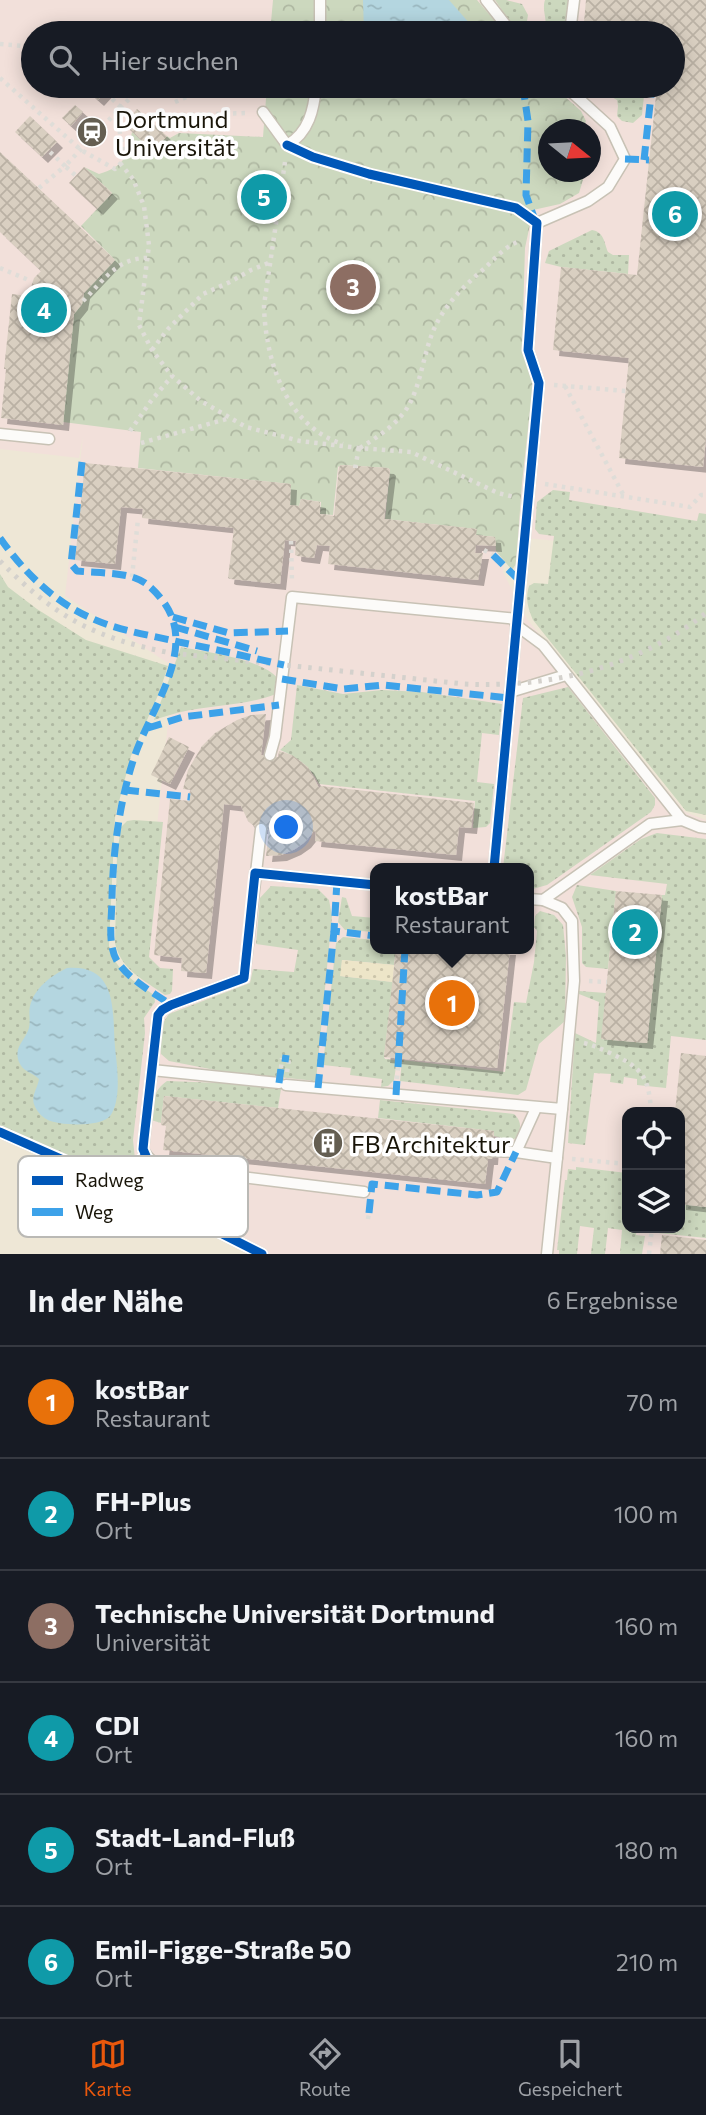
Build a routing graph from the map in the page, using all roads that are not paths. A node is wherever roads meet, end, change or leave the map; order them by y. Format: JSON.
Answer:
{"nodes":[{"id":1,"x":320,"y":0,"type":"edge"},
{"id":2,"x":486,"y":0,"type":"edge"},
{"id":3,"x":574,"y":0,"type":"edge"},
{"id":4,"x":320,"y":21,"type":"edge"},
{"id":5,"x":503,"y":21,"type":"edge"},
{"id":6,"x":571,"y":21,"type":"edge"},
{"id":7,"x":314,"y":98,"type":"edge"},
{"id":8,"x":578,"y":98,"type":"edge"},
{"id":9,"x":263,"y":113,"type":"dead end"},
{"id":10,"x":287,"y":145,"type":"junction"},
{"id":11,"x":537,"y":223,"type":"junction"},
{"id":12,"x":0,"y":434,"type":"edge"},
{"id":13,"x":49,"y":439,"type":"dead end"},
{"id":14,"x":517,"y":622,"type":"junction"},
{"id":15,"x":566,"y":675,"type":"junction"},
{"id":16,"x":510,"y":692,"type":"junction"},
{"id":17,"x":270,"y":755,"type":"dead end"},
{"id":18,"x":682,"y":820,"type":"junction"},
{"id":19,"x":706,"y":828,"type":"edge"},
{"id":20,"x":261,"y":829,"type":"dead end"},
{"id":21,"x":494,"y":863,"type":"edge"},
{"id":22,"x":255,"y":873,"type":"junction"},
{"id":23,"x":370,"y":884,"type":"edge"},
{"id":24,"x":534,"y":899,"type":"edge"},
{"id":25,"x":543,"y":900,"type":"junction"},
{"id":26,"x":152,"y":1070,"type":"junction"},
{"id":27,"x":536,"y":1108,"type":"junction"},
{"id":28,"x":562,"y":1109,"type":"junction"},
{"id":29,"x":0,"y":1132,"type":"edge"},
{"id":30,"x":492,"y":1151,"type":"dead end"},
{"id":31,"x":516,"y":1152,"type":"junction"},
{"id":32,"x":54,"y":1156,"type":"edge"},
{"id":33,"x":146,"y":1156,"type":"edge"},
{"id":34,"x":557,"y":1158,"type":"junction"},
{"id":35,"x":248,"y":1178,"type":"edge"},
{"id":36,"x":364,"y":1192,"type":"dead end"},
{"id":37,"x":228,"y":1237,"type":"edge"},
{"id":38,"x":262,"y":1254,"type":"edge"},
{"id":39,"x":547,"y":1254,"type":"edge"}],
"edges":[{"from":1,"to":4,"type":"lane"},
{"from":2,"to":5,"type":"lane"},
{"from":3,"to":6,"type":"lane"},
{"from":7,"to":10,"type":"lane"},
{"from":8,"to":11,"type":"lane"},
{"from":9,"to":10,"type":"lane"},
{"from":10,"to":11,"type":"lane"},
{"from":11,"to":14,"type":"lane"},
{"from":12,"to":13,"type":"lane"},
{"from":14,"to":15,"type":"lane"},
{"from":14,"to":16,"type":"lane"},
{"from":14,"to":17,"type":"lane"},
{"from":15,"to":16,"type":"lane"},
{"from":15,"to":18,"type":"lane"},
{"from":16,"to":21,"type":"lane"},
{"from":18,"to":19,"type":"lane"},
{"from":18,"to":25,"type":"lane"},
{"from":20,"to":22,"type":"lane"},
{"from":22,"to":23,"type":"lane"},
{"from":22,"to":26,"type":"lane"},
{"from":24,"to":25,"type":"lane"},
{"from":25,"to":28,"type":"lane"},
{"from":26,"to":27,"type":"lane"},
{"from":26,"to":33,"type":"lane"},
{"from":27,"to":28,"type":"lane"},
{"from":27,"to":31,"type":"lane"},
{"from":28,"to":34,"type":"lane"},
{"from":29,"to":32,"type":"lane"},
{"from":30,"to":31,"type":"lane"},
{"from":31,"to":34,"type":"lane"},
{"from":34,"to":39,"type":"lane"},
{"from":35,"to":36,"type":"lane"},
{"from":37,"to":38,"type":"lane"}]}
